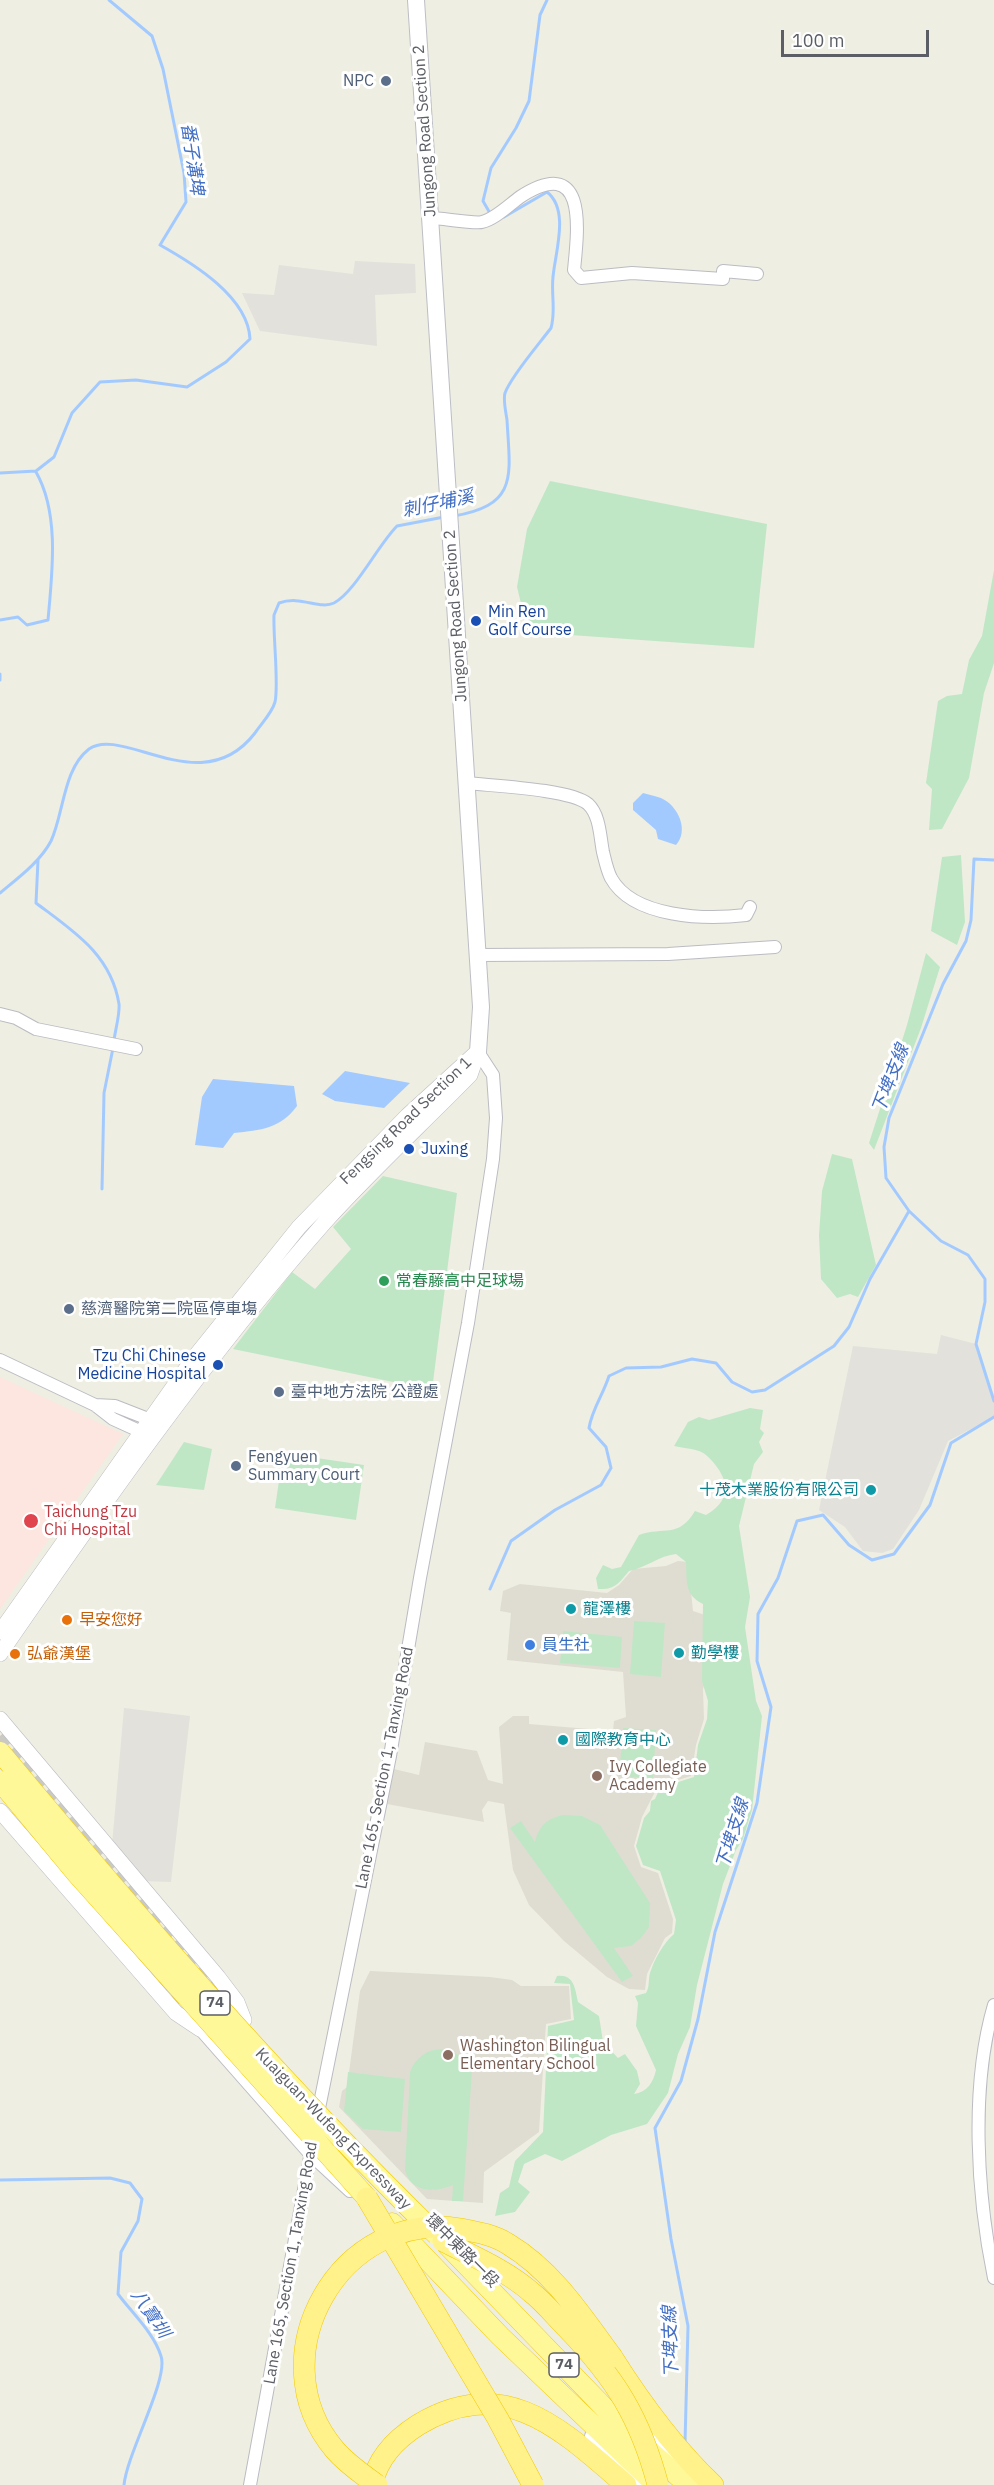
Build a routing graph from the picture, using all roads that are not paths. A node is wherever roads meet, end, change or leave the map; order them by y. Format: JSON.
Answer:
{"nodes":[{"id":1,"x":416,"y":0,"type":"edge"},
{"id":2,"x":431,"y":218,"type":"junction"},
{"id":3,"x":757,"y":274,"type":"dead end"},
{"id":4,"x":467,"y":783,"type":"junction"},
{"id":5,"x":750,"y":906,"type":"dead end"},
{"id":6,"x":775,"y":947,"type":"dead end"},
{"id":7,"x":478,"y":955,"type":"junction"},
{"id":8,"x":0,"y":1014,"type":"edge"},
{"id":9,"x":136,"y":1049,"type":"dead end"},
{"id":10,"x":478,"y":1052,"type":"junction"},
{"id":11,"x":0,"y":1360,"type":"edge"},
{"id":12,"x":153,"y":1429,"type":"junction"},
{"id":13,"x":0,"y":1632,"type":"edge"},
{"id":14,"x":0,"y":1654,"type":"edge"},
{"id":15,"x":0,"y":1719,"type":"edge"},
{"id":16,"x":0,"y":1752,"type":"edge"},
{"id":17,"x":0,"y":1781,"type":"edge"},
{"id":18,"x":0,"y":1811,"type":"edge"},
{"id":19,"x":230,"y":2004,"type":"tunnel mouth"},
{"id":20,"x":994,"y":2005,"type":"edge"},
{"id":21,"x":244,"y":2020,"type":"junction"},
{"id":22,"x":200,"y":2029,"type":"joint"},
{"id":23,"x":320,"y":2103,"type":"junction"},
{"id":24,"x":310,"y":2154,"type":"junction"},
{"id":25,"x":367,"y":2198,"type":"junction"},
{"id":26,"x":443,"y":2241,"type":"junction"},
{"id":27,"x":994,"y":2278,"type":"edge"},
{"id":28,"x":250,"y":2485,"type":"edge"},
{"id":29,"x":372,"y":2485,"type":"edge"},
{"id":30,"x":377,"y":2485,"type":"edge"},
{"id":31,"x":533,"y":2485,"type":"edge"},
{"id":32,"x":626,"y":2485,"type":"edge"},
{"id":33,"x":639,"y":2485,"type":"edge"},
{"id":34,"x":657,"y":2485,"type":"edge"},
{"id":35,"x":688,"y":2485,"type":"edge"},
{"id":36,"x":705,"y":2485,"type":"edge"},
{"id":37,"x":713,"y":2485,"type":"edge"}],
"edges":[{"from":1,"to":2,"type":"main road","name":"Jungong Road Section 2"},
{"from":2,"to":3,"type":"street"},
{"from":2,"to":4,"type":"main road","name":"Jungong Road Section 2"},
{"from":4,"to":5,"type":"street"},
{"from":4,"to":7,"type":"main road","name":"Jungong Road Section 2"},
{"from":6,"to":7,"type":"street"},
{"from":7,"to":10,"type":"main road","name":"Jungong Road Section 2"},
{"from":8,"to":9,"type":"street"},
{"from":10,"to":12,"type":"street","name":"Fengsing Road Section 1"},
{"from":10,"to":23,"type":"street","name":"Lane 165, Section 1, Tanxing Road"},
{"from":11,"to":12,"type":"street"},
{"from":12,"to":13,"type":"street","name":"Fengsing Road Section 1"},
{"from":12,"to":14,"type":"street","name":"Fengsing Road Section 1"},
{"from":15,"to":21,"type":"street"},
{"from":16,"to":26,"type":"highway","name":"Kuaiguan-Wufeng Expressway","number":"74","bridge":true},
{"from":17,"to":25,"type":"highway","name":"Kuaiguan-Wufeng Expressway","number":"74","bridge":true},
{"from":18,"to":22,"type":"street"},
{"from":19,"to":21,"type":"street","name":"環中東路一段"},
{"from":20,"to":27,"type":"street"},
{"from":21,"to":23,"type":"street","name":"環中東路一段"},
{"from":22,"to":24,"type":"street"},
{"from":23,"to":24,"type":"street","name":"Lane 165, Section 1, Tanxing Road"},
{"from":23,"to":36,"type":"street","name":"環中東路一段"},
{"from":24,"to":28,"type":"street","name":"Lane 165, Section 1, Tanxing Road"},
{"from":24,"to":33,"type":"street"},
{"from":25,"to":31,"type":"highway","bridge":true},
{"from":25,"to":34,"type":"highway","name":"Kuaiguan-Wufeng Expressway","number":"74","bridge":true},
{"from":26,"to":34,"type":"highway","bridge":true},
{"from":26,"to":35,"type":"highway","name":"Kuaiguan-Wufeng Expressway","number":"74","bridge":true},
{"from":29,"to":32,"type":"highway"},
{"from":30,"to":37,"type":"highway","bridge":true}]}
